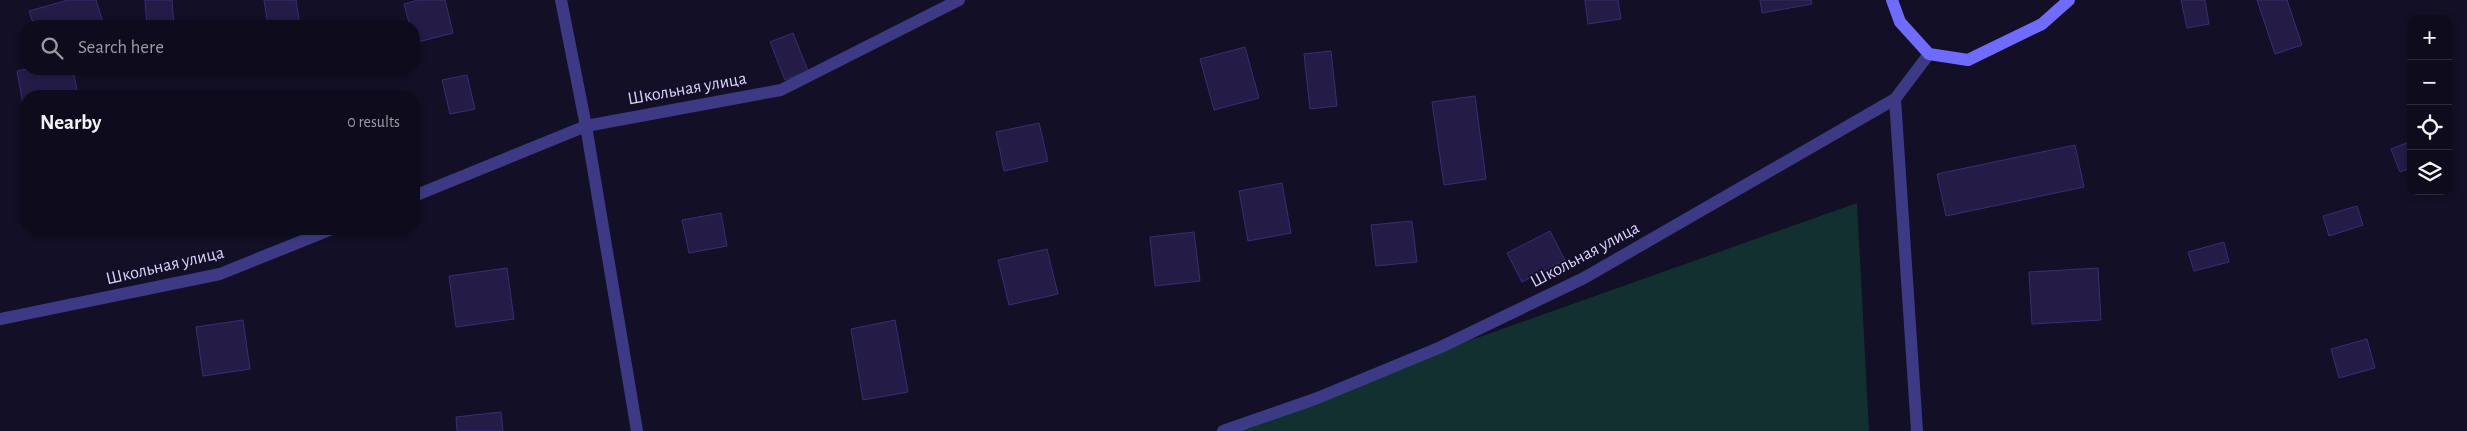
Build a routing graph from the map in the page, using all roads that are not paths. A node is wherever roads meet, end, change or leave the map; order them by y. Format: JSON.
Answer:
{"nodes":[{"id":1,"x":562,"y":0,"type":"edge"},
{"id":2,"x":959,"y":0,"type":"edge"},
{"id":3,"x":1892,"y":0,"type":"edge"},
{"id":4,"x":2069,"y":0,"type":"edge"},
{"id":5,"x":1929,"y":54,"type":"junction"},
{"id":6,"x":1894,"y":99,"type":"junction"},
{"id":7,"x":586,"y":126,"type":"junction"},
{"id":8,"x":420,"y":194,"type":"edge"},
{"id":9,"x":317,"y":235,"type":"edge"},
{"id":10,"x":0,"y":319,"type":"edge"},
{"id":11,"x":637,"y":431,"type":"edge"},
{"id":12,"x":1223,"y":431,"type":"edge"},
{"id":13,"x":1917,"y":431,"type":"edge"}],
"edges":[{"from":1,"to":7,"type":"street"},
{"from":2,"to":7,"type":"street","name":"Школьная улица"},
{"from":3,"to":5,"type":"main road"},
{"from":4,"to":5,"type":"main road"},
{"from":5,"to":6,"type":"street","name":"Школьная улица"},
{"from":6,"to":12,"type":"street","name":"Школьная улица"},
{"from":6,"to":13,"type":"street"},
{"from":7,"to":8,"type":"street","name":"Школьная улица"},
{"from":7,"to":11,"type":"street"},
{"from":9,"to":10,"type":"street","name":"Школьная улица"}]}
